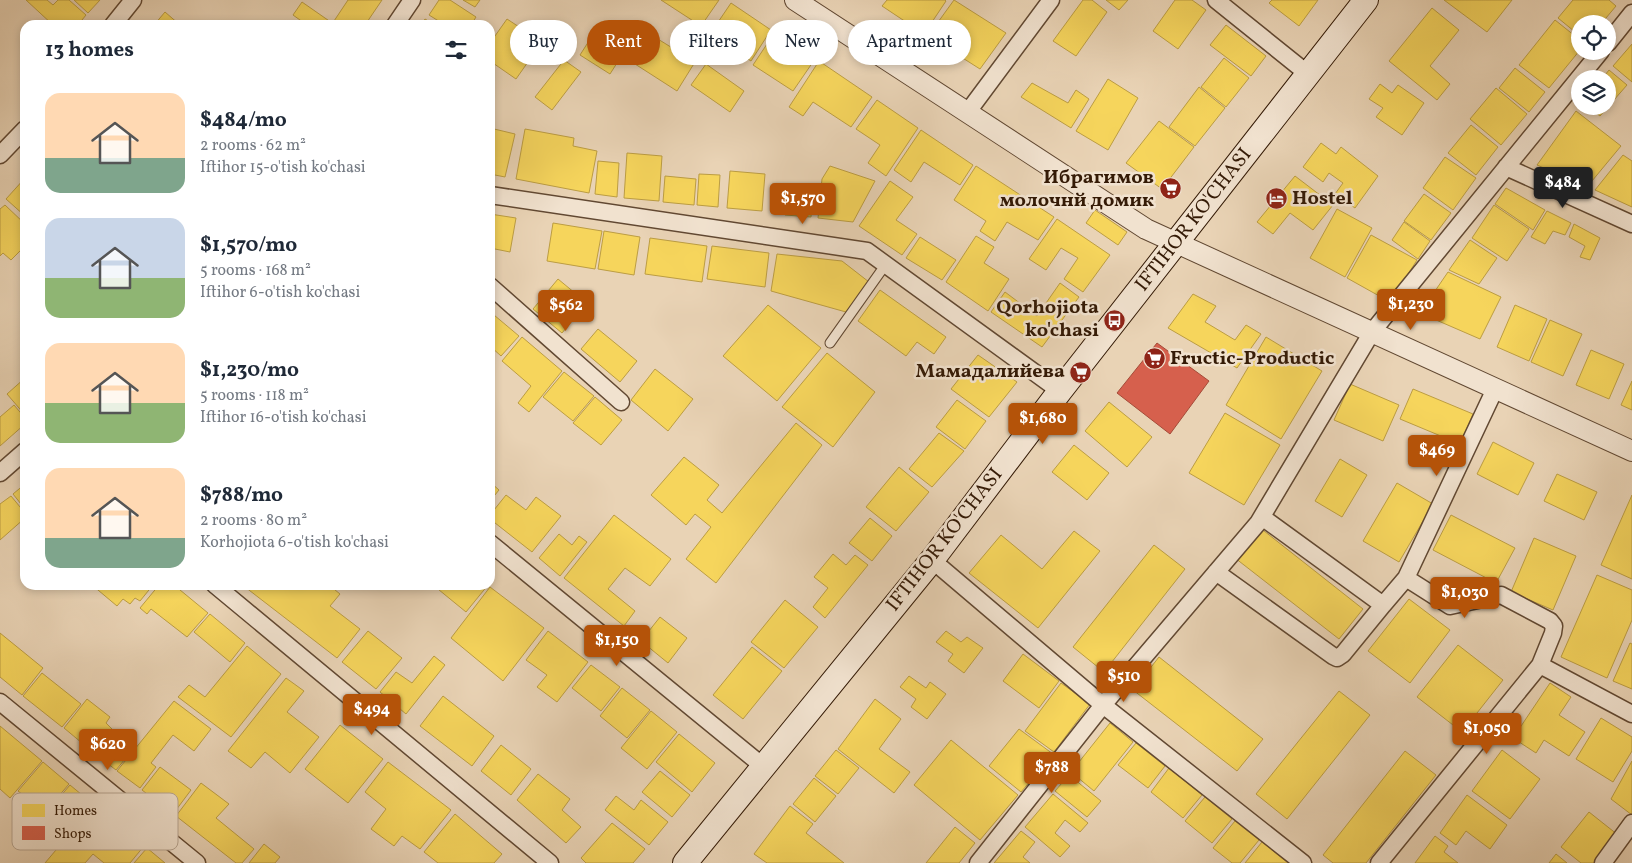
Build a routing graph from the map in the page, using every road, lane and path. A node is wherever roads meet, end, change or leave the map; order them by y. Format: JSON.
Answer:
{"nodes":[{"id":1,"x":133,"y":0,"type":"edge"},
{"id":2,"x":412,"y":0,"type":"edge"},
{"id":3,"x":795,"y":0,"type":"edge"},
{"id":4,"x":1051,"y":0,"type":"edge"},
{"id":5,"x":1216,"y":0,"type":"edge"},
{"id":6,"x":1366,"y":0,"type":"edge"},
{"id":7,"x":1632,"y":13,"type":"edge"},
{"id":8,"x":117,"y":20,"type":"edge"},
{"id":9,"x":398,"y":20,"type":"edge"},
{"id":10,"x":1616,"y":33,"type":"edge"},
{"id":11,"x":1594,"y":60,"type":"edge"},
{"id":12,"x":1308,"y":74,"type":"junction"},
{"id":13,"x":966,"y":112,"type":"junction"},
{"id":14,"x":20,"y":134,"type":"edge"},
{"id":15,"x":0,"y":155,"type":"edge"},
{"id":16,"x":1506,"y":166,"type":"junction"},
{"id":17,"x":495,"y":196,"type":"edge"},
{"id":18,"x":1632,"y":224,"type":"edge"},
{"id":19,"x":1176,"y":242,"type":"junction"},
{"id":20,"x":886,"y":264,"type":"junction"},
{"id":21,"x":495,"y":290,"type":"edge"},
{"id":22,"x":1372,"y":332,"type":"junction"},
{"id":23,"x":830,"y":343,"type":"dead end"},
{"id":24,"x":1495,"y":389,"type":"junction"},
{"id":25,"x":1060,"y":391,"type":"junction"},
{"id":26,"x":621,"y":402,"type":"dead end"},
{"id":27,"x":1632,"y":451,"type":"edge"},
{"id":28,"x":20,"y":456,"type":"edge"},
{"id":29,"x":0,"y":473,"type":"edge"},
{"id":30,"x":1262,"y":517,"type":"junction"},
{"id":31,"x":495,"y":547,"type":"edge"},
{"id":32,"x":932,"y":560,"type":"junction"},
{"id":33,"x":1216,"y":572,"type":"junction"},
{"id":34,"x":1406,"y":578,"type":"junction"},
{"id":35,"x":221,"y":590,"type":"edge"},
{"id":36,"x":1383,"y":604,"type":"junction"},
{"id":37,"x":1540,"y":664,"type":"junction"},
{"id":38,"x":0,"y":702,"type":"edge"},
{"id":39,"x":1103,"y":706,"type":"junction"},
{"id":40,"x":1632,"y":714,"type":"edge"},
{"id":41,"x":764,"y":767,"type":"junction"},
{"id":42,"x":111,"y":793,"type":"edge"},
{"id":43,"x":1632,"y":823,"type":"edge"},
{"id":44,"x":178,"y":848,"type":"edge"},
{"id":45,"x":196,"y":863,"type":"edge"},
{"id":46,"x":550,"y":863,"type":"edge"},
{"id":47,"x":685,"y":863,"type":"edge"},
{"id":48,"x":978,"y":863,"type":"edge"},
{"id":49,"x":1303,"y":863,"type":"edge"},
{"id":50,"x":1379,"y":863,"type":"edge"},
{"id":51,"x":1603,"y":863,"type":"edge"}],
"edges":[{"from":1,"to":8,"type":"street"},
{"from":2,"to":9,"type":"street"},
{"from":3,"to":13,"type":"street"},
{"from":4,"to":13,"type":"street"},
{"from":5,"to":12,"type":"street"},
{"from":6,"to":12,"type":"main road","name":"IFTIHOR KO'CHASI"},
{"from":7,"to":10,"type":"street"},
{"from":11,"to":16,"type":"street"},
{"from":12,"to":19,"type":"main road","name":"IFTIHOR KO'CHASI"},
{"from":13,"to":19,"type":"street"},
{"from":14,"to":15,"type":"street"},
{"from":16,"to":18,"type":"street"},
{"from":16,"to":22,"type":"street"},
{"from":17,"to":20,"type":"street"},
{"from":19,"to":22,"type":"street"},
{"from":19,"to":25,"type":"main road","name":"IFTIHOR KO'CHASI"},
{"from":20,"to":23,"type":"lane"},
{"from":20,"to":25,"type":"street"},
{"from":21,"to":26,"type":"street"},
{"from":22,"to":24,"type":"street"},
{"from":22,"to":30,"type":"street"},
{"from":24,"to":27,"type":"street"},
{"from":24,"to":34,"type":"street"},
{"from":25,"to":32,"type":"main road","name":"IFTIHOR KO'CHASI"},
{"from":28,"to":29,"type":"street"},
{"from":30,"to":33,"type":"street"},
{"from":30,"to":36,"type":"street"},
{"from":31,"to":41,"type":"street"},
{"from":32,"to":39,"type":"street"},
{"from":32,"to":41,"type":"main road","name":"IFTIHOR KO'CHASI"},
{"from":33,"to":36,"type":"street"},
{"from":33,"to":39,"type":"street"},
{"from":34,"to":36,"type":"street"},
{"from":34,"to":37,"type":"street"},
{"from":35,"to":46,"type":"street"},
{"from":37,"to":40,"type":"street"},
{"from":37,"to":50,"type":"street"},
{"from":38,"to":42,"type":"street"},
{"from":39,"to":48,"type":"street"},
{"from":39,"to":49,"type":"street"},
{"from":41,"to":47,"type":"main road","name":"IFTIHOR KO'CHASI"},
{"from":43,"to":51,"type":"street"},
{"from":44,"to":45,"type":"street"}]}
